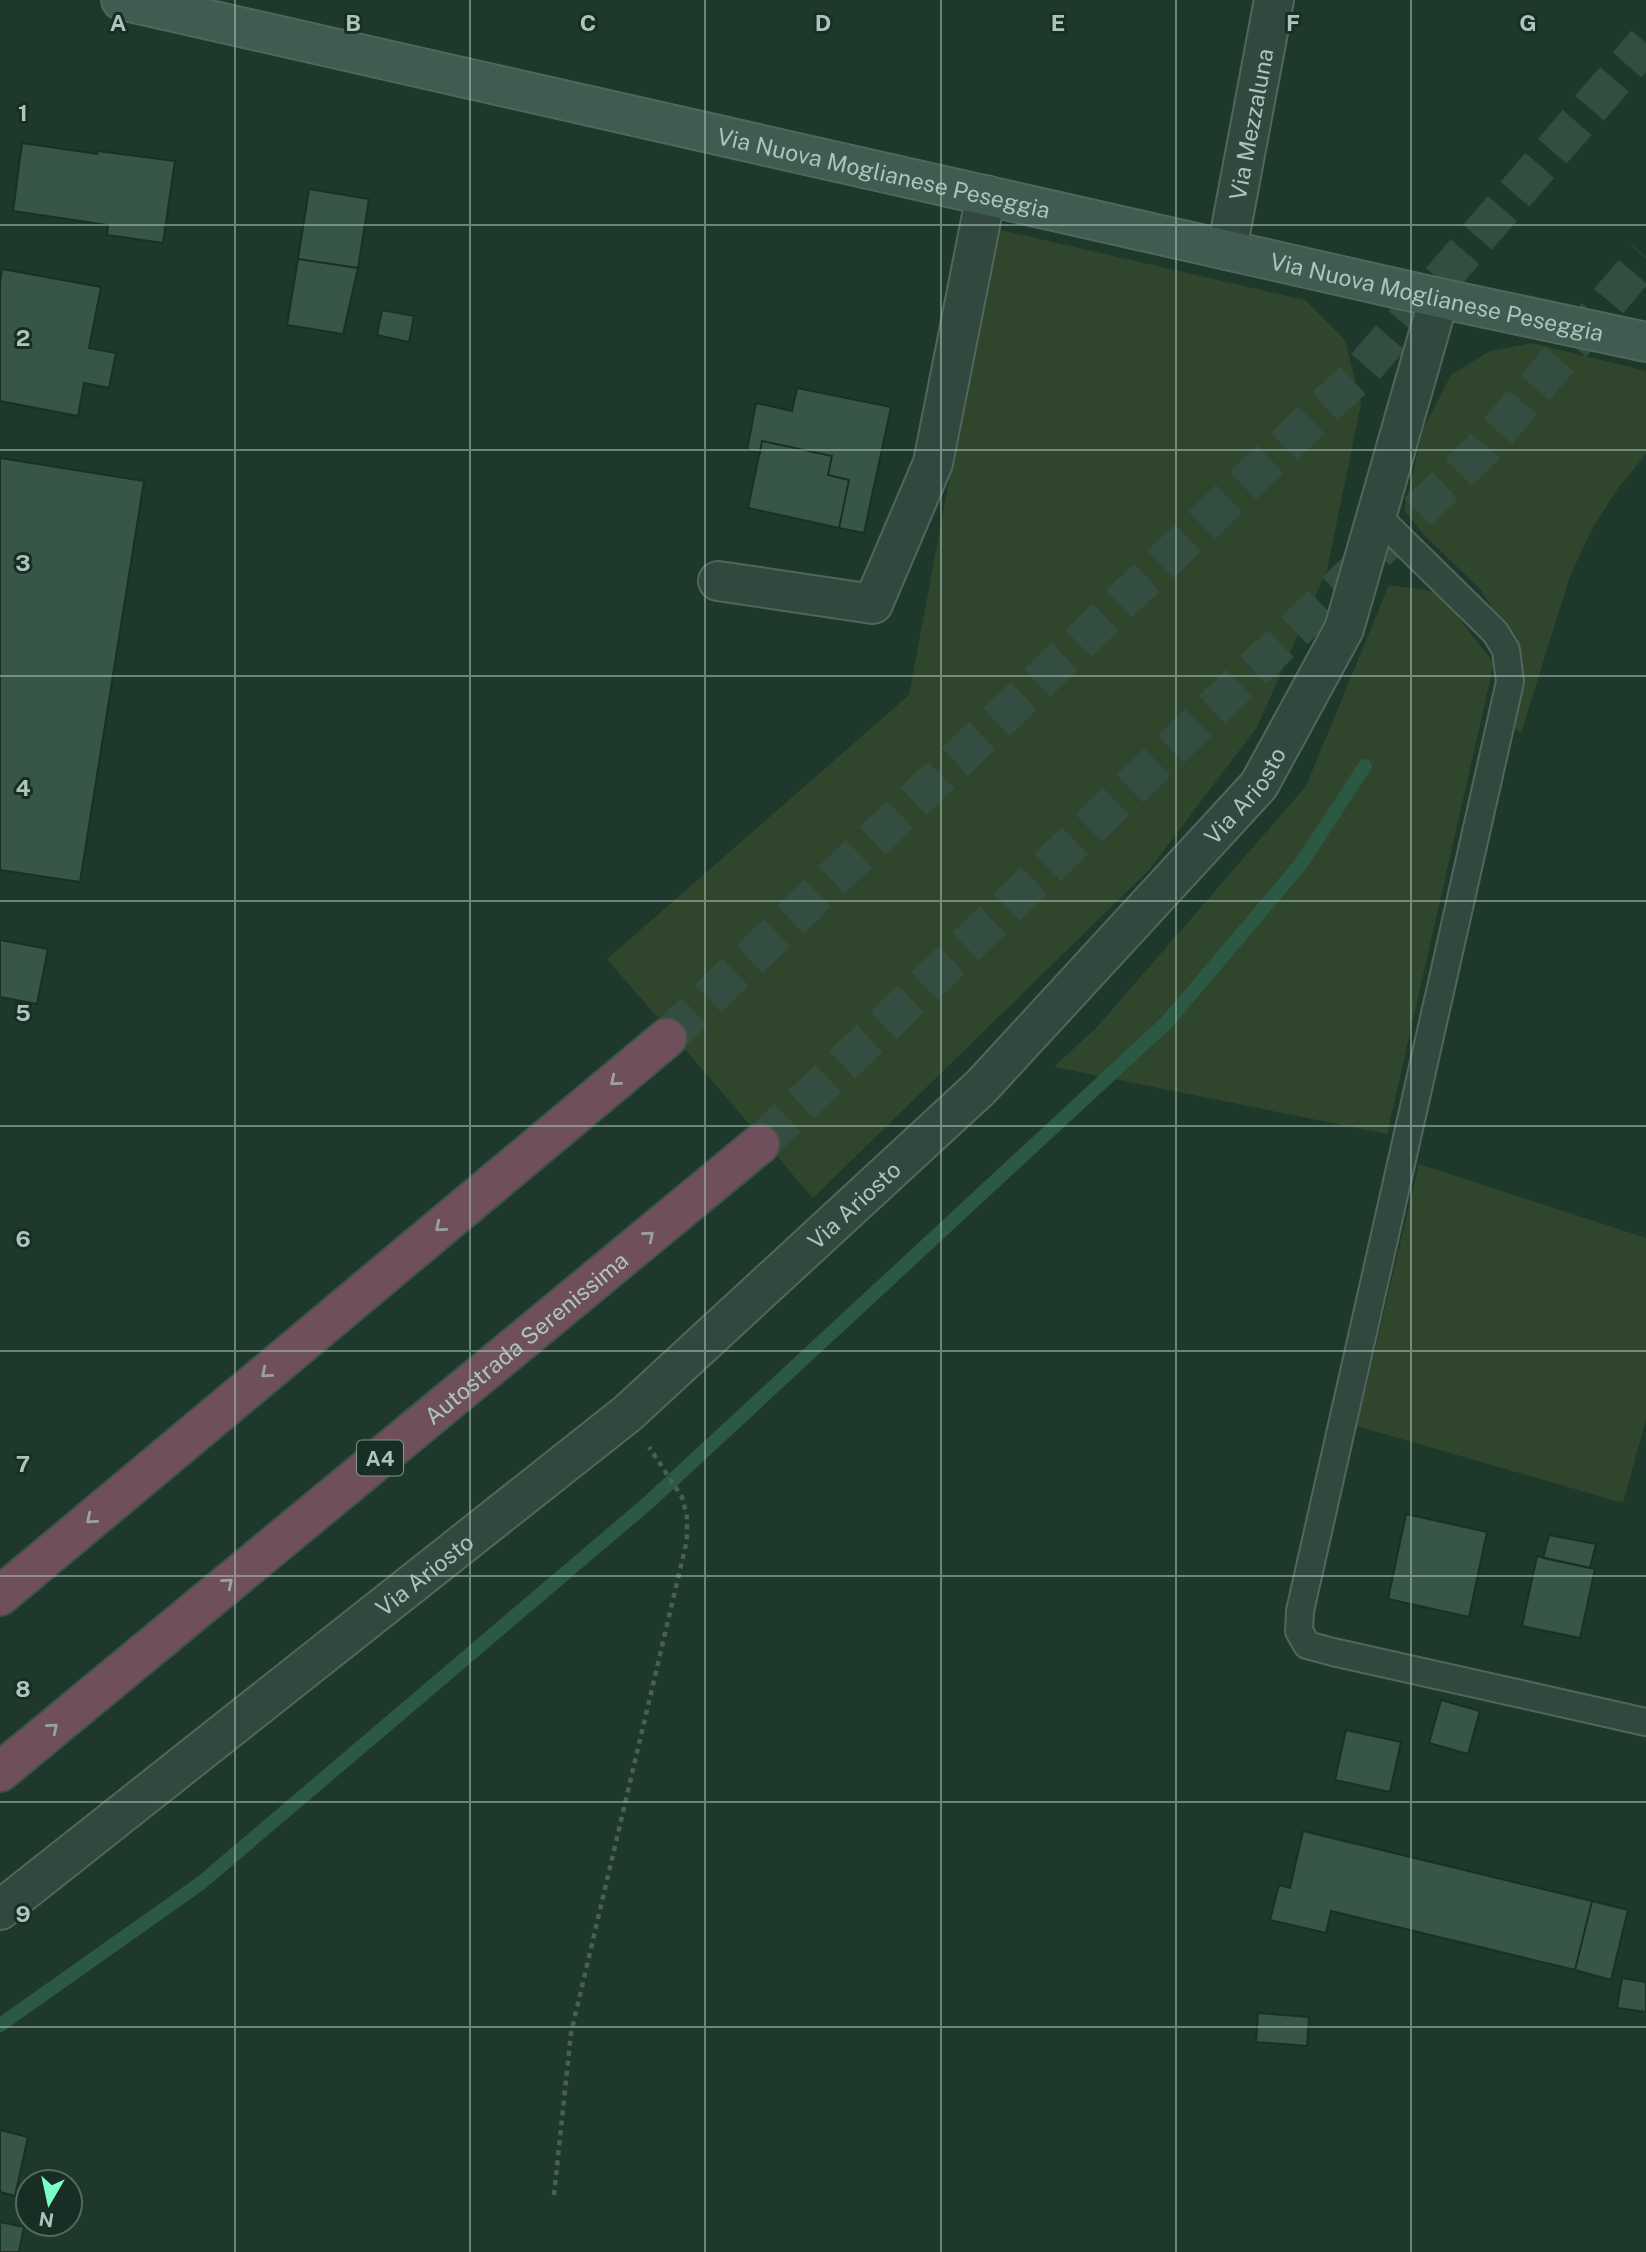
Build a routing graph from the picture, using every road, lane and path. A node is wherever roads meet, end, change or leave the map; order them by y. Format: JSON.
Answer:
{"nodes":[{"id":1,"x":121,"y":0,"type":"edge"},
{"id":2,"x":1274,"y":0,"type":"edge"},
{"id":3,"x":986,"y":195,"type":"junction"},
{"id":4,"x":1227,"y":250,"type":"junction"},
{"id":5,"x":1439,"y":298,"type":"junction"},
{"id":6,"x":1646,"y":342,"type":"edge"},
{"id":7,"x":1377,"y":515,"type":"junction"},
{"id":8,"x":718,"y":581,"type":"dead end"},
{"id":9,"x":667,"y":1038,"type":"tunnel mouth"},
{"id":10,"x":760,"y":1144,"type":"tunnel mouth"},
{"id":11,"x":664,"y":1469,"type":"dead end"},
{"id":12,"x":0,"y":1596,"type":"edge"},
{"id":13,"x":1646,"y":1722,"type":"edge"},
{"id":14,"x":0,"y":1772,"type":"edge"},
{"id":15,"x":0,"y":1910,"type":"edge"},
{"id":16,"x":554,"y":2195,"type":"dead end"}],
"edges":[{"from":1,"to":3,"type":"main road","name":"Via Nuova Moglianese Peseggia"},
{"from":2,"to":4,"type":"street","name":"Via Mezzaluna"},
{"from":3,"to":4,"type":"main road","name":"Via Nuova Moglianese Peseggia"},
{"from":3,"to":8,"type":"street"},
{"from":4,"to":5,"type":"main road","name":"Via Nuova Moglianese Peseggia"},
{"from":5,"to":6,"type":"main road","name":"Via Nuova Moglianese Peseggia"},
{"from":5,"to":7,"type":"street","name":"Via Ariosto"},
{"from":7,"to":13,"type":"lane"},
{"from":7,"to":15,"type":"street","name":"Via Ariosto"},
{"from":9,"to":12,"type":"highway","one_way":true},
{"from":14,"to":10,"type":"highway","name":"Autostrada Serenissima","number":"A4","one_way":true},
{"from":11,"to":16,"type":"path"}]}
